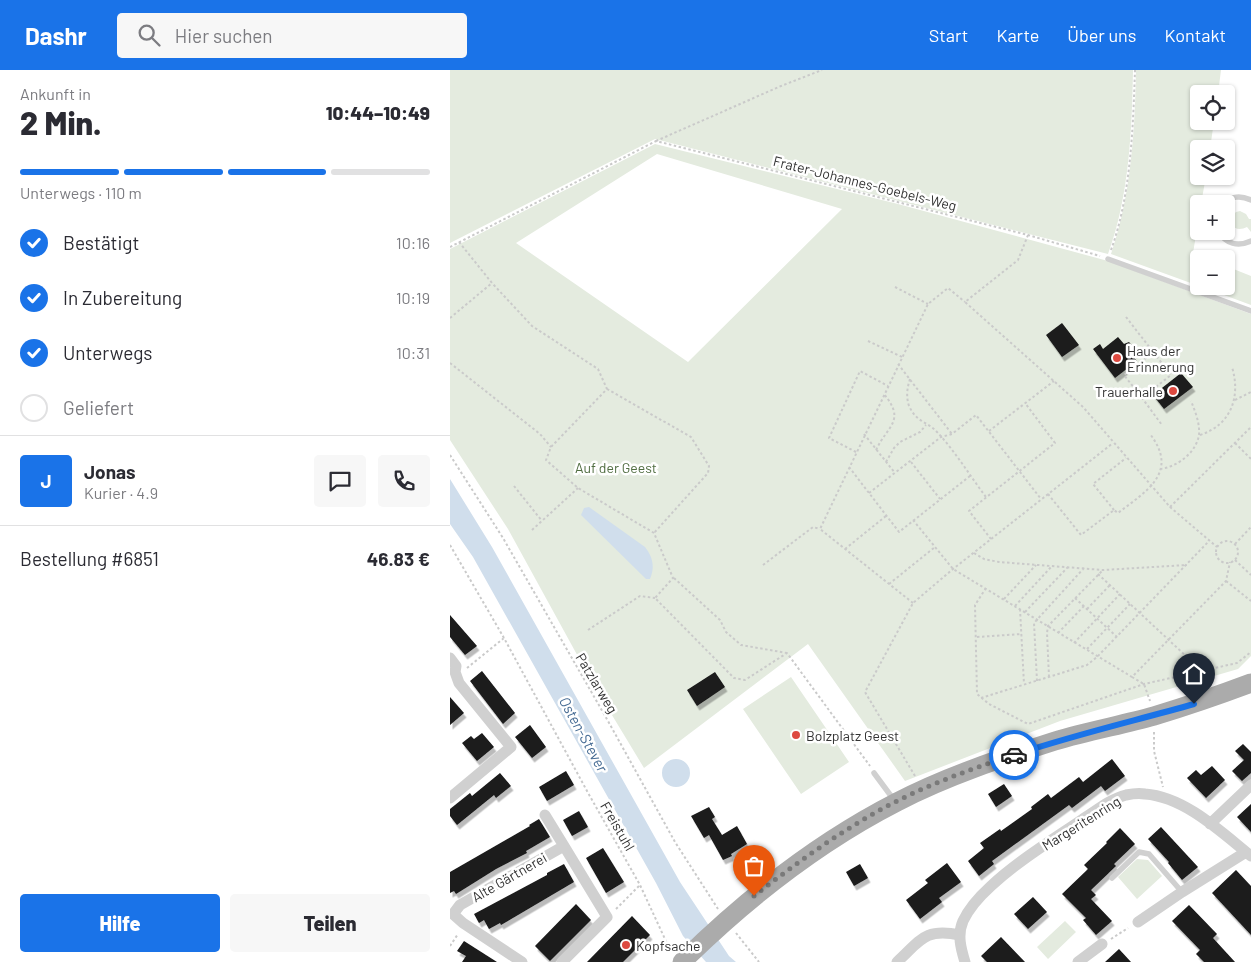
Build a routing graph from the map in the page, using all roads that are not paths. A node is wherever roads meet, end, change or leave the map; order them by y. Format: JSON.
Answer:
{"nodes":[{"id":1,"x":1235,"y":198,"type":"edge"},
{"id":2,"x":1251,"y":200,"type":"edge"},
{"id":3,"x":1226,"y":240,"type":"edge"},
{"id":4,"x":1251,"y":241,"type":"edge"},
{"id":5,"x":1108,"y":259,"type":"road end"},
{"id":6,"x":1251,"y":311,"type":"edge"},
{"id":7,"x":450,"y":658,"type":"edge"},
{"id":8,"x":453,"y":675,"type":"edge"},
{"id":9,"x":1251,"y":683,"type":"edge"},
{"id":10,"x":874,"y":773,"type":"road end"},
{"id":11,"x":1251,"y":785,"type":"edge"},
{"id":12,"x":450,"y":798,"type":"edge"},
{"id":13,"x":896,"y":802,"type":"junction"},
{"id":14,"x":545,"y":815,"type":"dead end"},
{"id":15,"x":1210,"y":824,"type":"junction"},
{"id":16,"x":564,"y":846,"type":"junction"},
{"id":17,"x":1248,"y":854,"type":"edge"},
{"id":18,"x":1112,"y":878,"type":"dead end"},
{"id":19,"x":1182,"y":892,"type":"junction"},
{"id":20,"x":1138,"y":922,"type":"road end"},
{"id":21,"x":960,"y":934,"type":"junction"},
{"id":22,"x":1102,"y":944,"type":"road end"},
{"id":23,"x":680,"y":959,"type":"edge"},
{"id":24,"x":522,"y":962,"type":"edge"},
{"id":25,"x":562,"y":962,"type":"edge"},
{"id":26,"x":897,"y":962,"type":"edge"},
{"id":27,"x":965,"y":962,"type":"edge"},
{"id":28,"x":1078,"y":962,"type":"edge"}],
"edges":[{"from":1,"to":2,"type":"lane"},
{"from":3,"to":4,"type":"lane"},
{"from":5,"to":6,"type":"lane"},
{"from":7,"to":8,"type":"street"},
{"from":8,"to":12,"type":"street"},
{"from":9,"to":13,"type":"main road"},
{"from":10,"to":13,"type":"lane"},
{"from":11,"to":15,"type":"street"},
{"from":13,"to":23,"type":"main road"},
{"from":14,"to":16,"type":"street"},
{"from":15,"to":17,"type":"street","name":"Margeritenring"},
{"from":15,"to":21,"type":"street","name":"Margeritenring"},
{"from":16,"to":24,"type":"street","name":"Alte Gärtnerei"},
{"from":16,"to":25,"type":"street"},
{"from":17,"to":19,"type":"street"},
{"from":18,"to":19,"type":"lane"},
{"from":19,"to":20,"type":"street"},
{"from":21,"to":26,"type":"street"},
{"from":21,"to":27,"type":"street","name":"Margeritenring"},
{"from":22,"to":28,"type":"street"}]}
